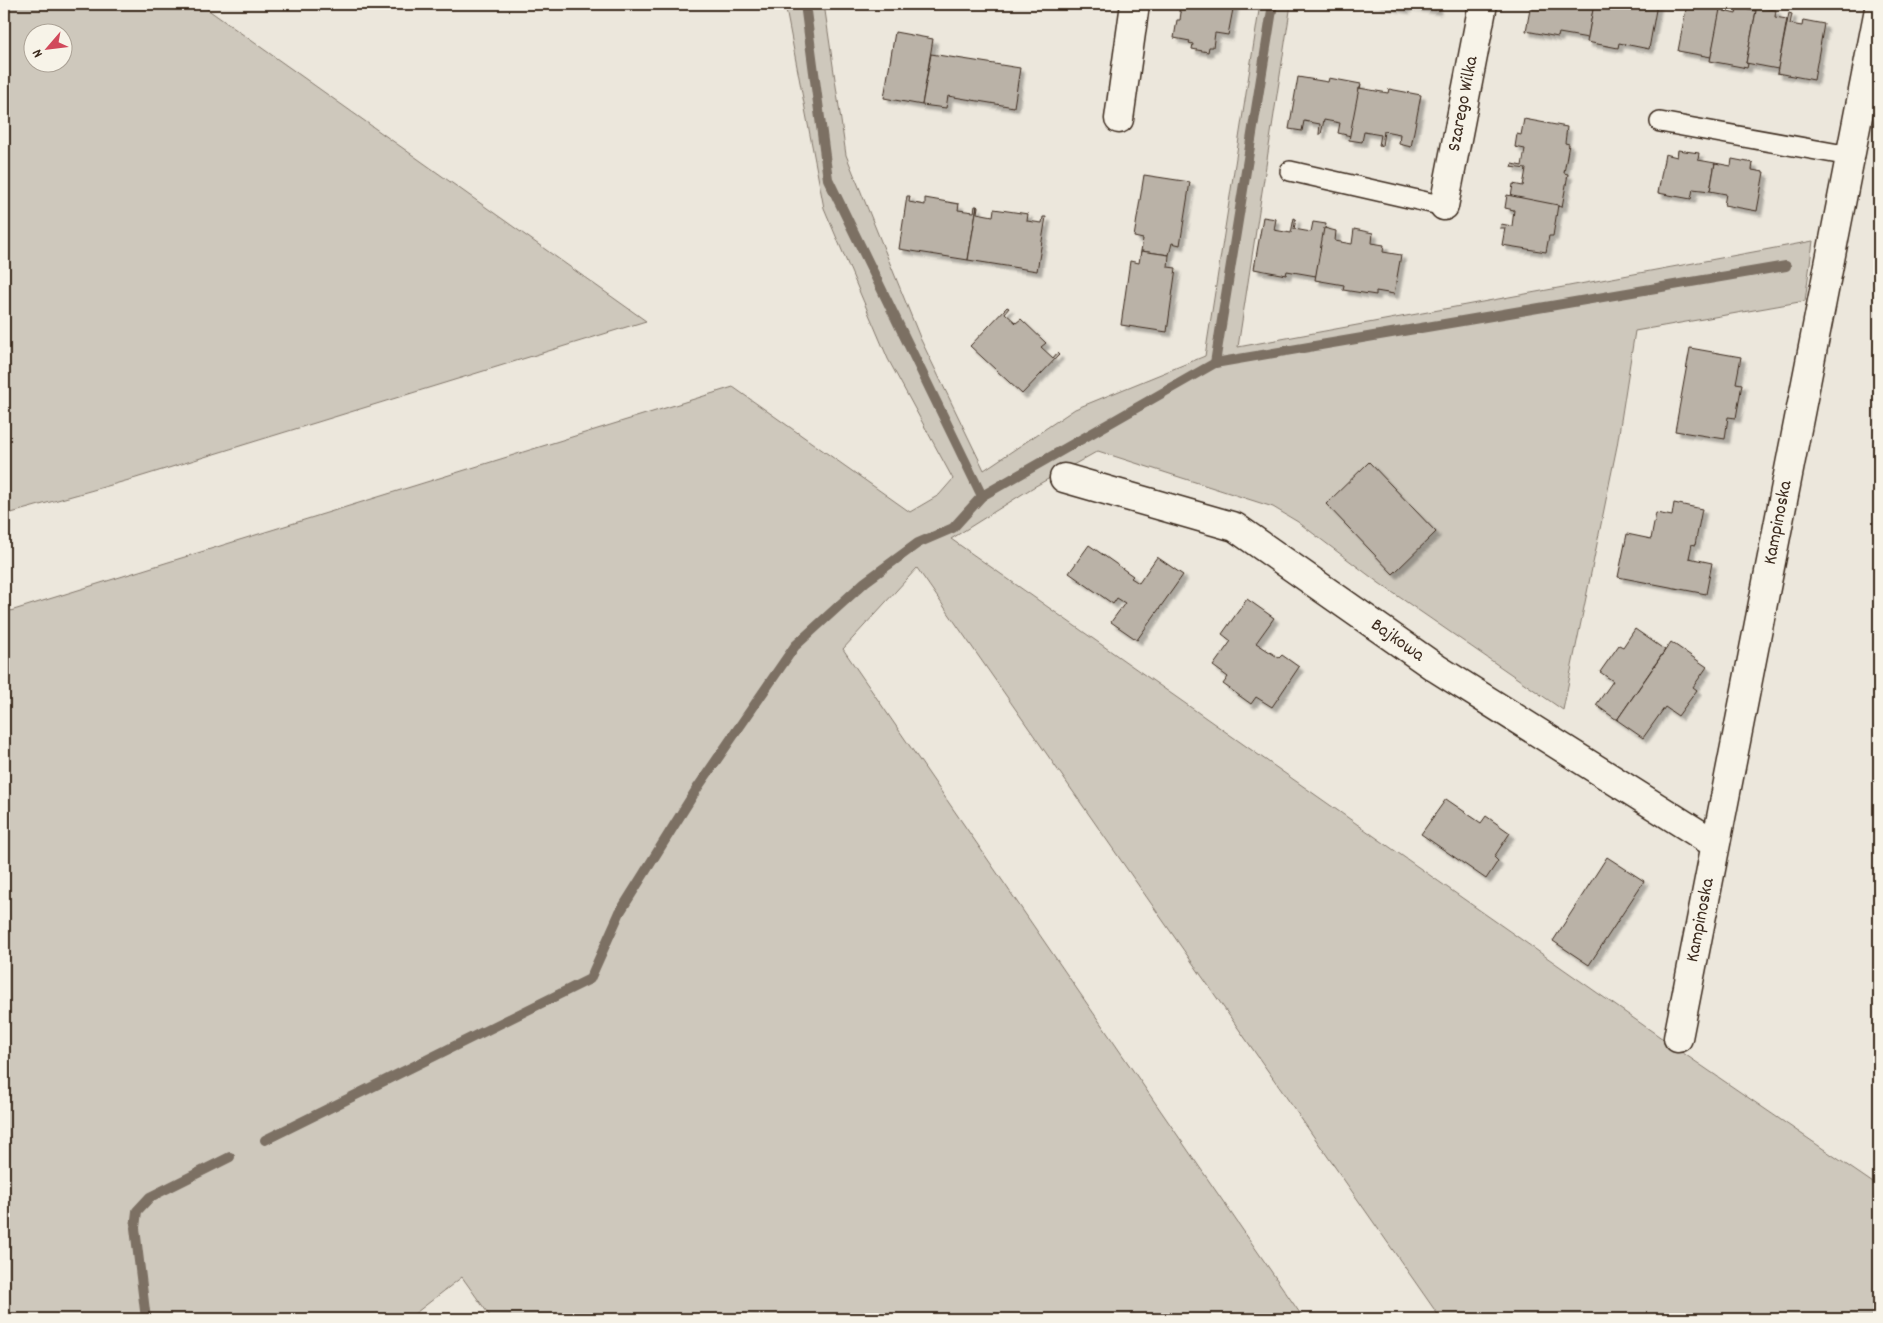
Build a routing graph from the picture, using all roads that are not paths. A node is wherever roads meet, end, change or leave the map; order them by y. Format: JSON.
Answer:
{"nodes":[{"id":1,"x":1135,"y":4,"type":"edge"},
{"id":2,"x":1483,"y":4,"type":"edge"},
{"id":3,"x":1879,"y":9,"type":"edge"},
{"id":4,"x":1119,"y":119,"type":"dead end"},
{"id":5,"x":1660,"y":122,"type":"dead end"},
{"id":6,"x":1850,"y":156,"type":"junction"},
{"id":7,"x":1290,"y":171,"type":"dead end"},
{"id":8,"x":1444,"y":206,"type":"joint"},
{"id":9,"x":1064,"y":478,"type":"dead end"},
{"id":10,"x":1715,"y":844,"type":"junction"},
{"id":11,"x":1678,"y":1038,"type":"dead end"}],
"edges":[{"from":1,"to":4,"type":"street"},
{"from":2,"to":8,"type":"street","name":"Szarego Wilka"},
{"from":3,"to":6,"type":"street","name":"Kampinoska"},
{"from":5,"to":6,"type":"lane"},
{"from":6,"to":10,"type":"street","name":"Kampinoska"},
{"from":7,"to":8,"type":"lane"},
{"from":9,"to":10,"type":"street","name":"Bajkowa"},
{"from":10,"to":11,"type":"street","name":"Kampinoska"}]}
